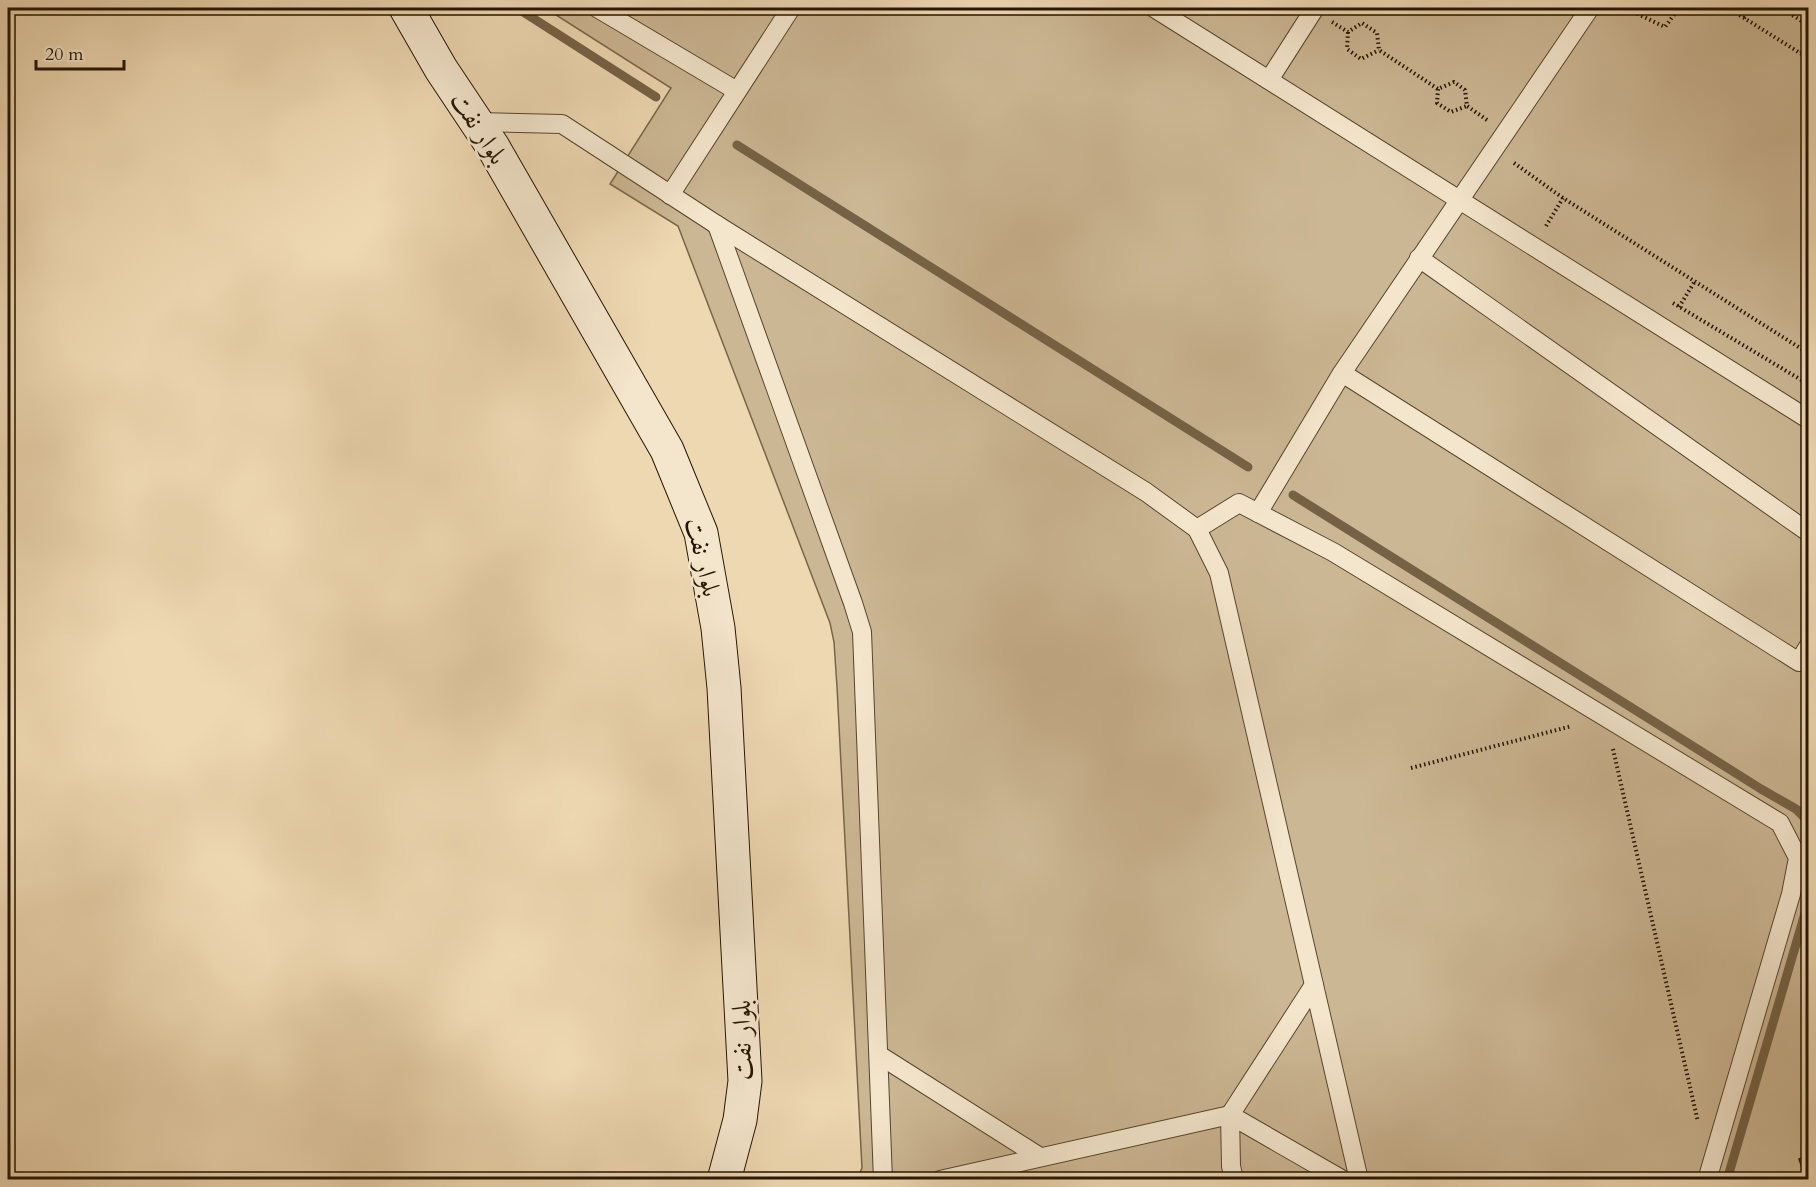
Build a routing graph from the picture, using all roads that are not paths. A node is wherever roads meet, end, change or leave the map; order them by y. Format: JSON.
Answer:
{"nodes":[{"id":1,"x":406,"y":8,"type":"edge"},
{"id":2,"x":597,"y":8,"type":"edge"},
{"id":3,"x":791,"y":8,"type":"edge"},
{"id":4,"x":1154,"y":8,"type":"edge"},
{"id":5,"x":1590,"y":8,"type":"edge"},
{"id":6,"x":1315,"y":9,"type":"edge"},
{"id":7,"x":1175,"y":13,"type":"edge"},
{"id":8,"x":1269,"y":80,"type":"junction"},
{"id":9,"x":737,"y":91,"type":"junction"},
{"id":10,"x":476,"y":122,"type":"junction"},
{"id":11,"x":670,"y":195,"type":"junction"},
{"id":12,"x":1459,"y":199,"type":"junction"},
{"id":13,"x":717,"y":225,"type":"junction"},
{"id":14,"x":1419,"y":258,"type":"junction"},
{"id":15,"x":1342,"y":373,"type":"junction"},
{"id":16,"x":1809,"y":419,"type":"edge"},
{"id":17,"x":1258,"y":513,"type":"junction"},
{"id":18,"x":1197,"y":529,"type":"junction"},
{"id":19,"x":1809,"y":532,"type":"edge"},
{"id":20,"x":1809,"y":647,"type":"edge"},
{"id":21,"x":1314,"y":985,"type":"junction"},
{"id":22,"x":879,"y":1054,"type":"junction"},
{"id":23,"x":1230,"y":1115,"type":"junction"},
{"id":24,"x":1040,"y":1157,"type":"junction"},
{"id":25,"x":724,"y":1179,"type":"edge"},
{"id":26,"x":883,"y":1179,"type":"edge"},
{"id":27,"x":940,"y":1179,"type":"edge"},
{"id":28,"x":1234,"y":1179,"type":"edge"},
{"id":29,"x":1343,"y":1179,"type":"edge"},
{"id":30,"x":1359,"y":1179,"type":"edge"},
{"id":31,"x":1707,"y":1179,"type":"edge"}],
"edges":[{"from":1,"to":10,"type":"street","name":"بلوار نفت"},
{"from":2,"to":9,"type":"lane"},
{"from":3,"to":9,"type":"lane"},
{"from":4,"to":7,"type":"lane"},
{"from":5,"to":12,"type":"lane"},
{"from":6,"to":8,"type":"lane"},
{"from":7,"to":8,"type":"lane"},
{"from":8,"to":12,"type":"lane"},
{"from":9,"to":11,"type":"lane"},
{"from":10,"to":11,"type":"lane"},
{"from":10,"to":25,"type":"street","name":"بلوار نفت"},
{"from":11,"to":13,"type":"lane"},
{"from":12,"to":14,"type":"lane"},
{"from":12,"to":16,"type":"lane"},
{"from":13,"to":18,"type":"lane"},
{"from":13,"to":22,"type":"lane"},
{"from":14,"to":15,"type":"lane"},
{"from":14,"to":19,"type":"lane"},
{"from":15,"to":17,"type":"lane"},
{"from":15,"to":20,"type":"lane"},
{"from":17,"to":18,"type":"lane"},
{"from":17,"to":31,"type":"lane"},
{"from":18,"to":21,"type":"lane"},
{"from":21,"to":23,"type":"lane"},
{"from":21,"to":30,"type":"lane"},
{"from":22,"to":24,"type":"lane"},
{"from":22,"to":26,"type":"lane"},
{"from":23,"to":24,"type":"lane"},
{"from":23,"to":28,"type":"lane"},
{"from":23,"to":29,"type":"lane"},
{"from":24,"to":27,"type":"lane"}]}
